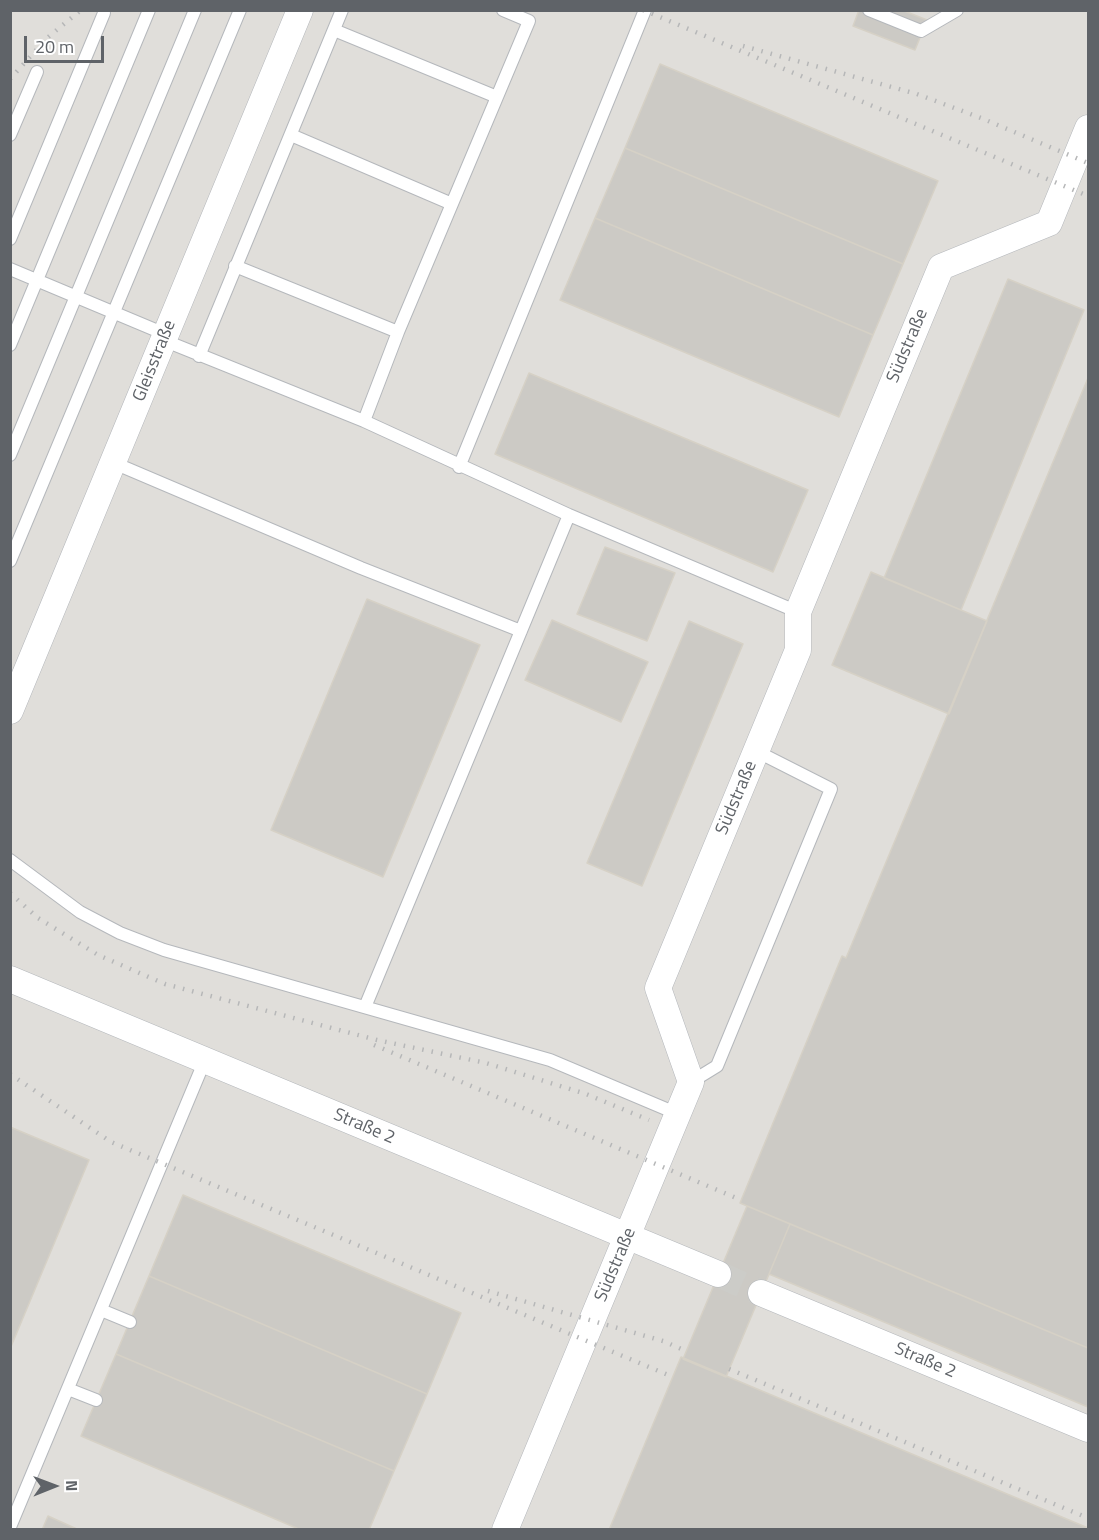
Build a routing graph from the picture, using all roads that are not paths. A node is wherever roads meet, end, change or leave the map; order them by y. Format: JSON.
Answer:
{"nodes":[{"id":1,"x":150,"y":10,"type":"edge"},
{"id":2,"x":195,"y":10,"type":"edge"},
{"id":3,"x":240,"y":10,"type":"edge"},
{"id":4,"x":300,"y":10,"type":"edge"},
{"id":5,"x":342,"y":10,"type":"edge"},
{"id":6,"x":503,"y":10,"type":"edge"},
{"id":7,"x":645,"y":10,"type":"edge"},
{"id":8,"x":869,"y":10,"type":"edge"},
{"id":9,"x":957,"y":10,"type":"edge"},
{"id":10,"x":104,"y":13,"type":"dead end"},
{"id":11,"x":334,"y":30,"type":"junction"},
{"id":12,"x":37,"y":72,"type":"dead end"},
{"id":13,"x":497,"y":97,"type":"junction"},
{"id":14,"x":1089,"y":128,"type":"edge"},
{"id":15,"x":10,"y":135,"type":"edge"},
{"id":16,"x":291,"y":135,"type":"junction"},
{"id":17,"x":452,"y":204,"type":"junction"},
{"id":18,"x":10,"y":239,"type":"edge"},
{"id":19,"x":235,"y":266,"type":"junction"},
{"id":20,"x":10,"y":269,"type":"edge"},
{"id":21,"x":37,"y":280,"type":"junction"},
{"id":22,"x":76,"y":297,"type":"junction"},
{"id":23,"x":114,"y":313,"type":"junction"},
{"id":24,"x":398,"y":332,"type":"junction"},
{"id":25,"x":164,"y":337,"type":"junction"},
{"id":26,"x":10,"y":345,"type":"edge"},
{"id":27,"x":199,"y":356,"type":"junction"},
{"id":28,"x":364,"y":421,"type":"junction"},
{"id":29,"x":10,"y":455,"type":"edge"},
{"id":30,"x":114,"y":463,"type":"junction"},
{"id":31,"x":459,"y":467,"type":"junction"},
{"id":32,"x":569,"y":515,"type":"junction"},
{"id":33,"x":10,"y":561,"type":"edge"},
{"id":34,"x":798,"y":612,"type":"junction"},
{"id":35,"x":521,"y":631,"type":"junction"},
{"id":36,"x":10,"y":711,"type":"edge"},
{"id":37,"x":756,"y":751,"type":"junction"},
{"id":38,"x":10,"y":860,"type":"edge"},
{"id":39,"x":10,"y":979,"type":"edge"},
{"id":40,"x":365,"y":1007,"type":"junction"},
{"id":41,"x":205,"y":1060,"type":"junction"},
{"id":42,"x":692,"y":1082,"type":"junction"},
{"id":43,"x":678,"y":1113,"type":"junction"},
{"id":44,"x":627,"y":1237,"type":"junction"},
{"id":45,"x":718,"y":1274,"type":"tunnel mouth"},
{"id":46,"x":762,"y":1293,"type":"tunnel mouth"},
{"id":47,"x":101,"y":1310,"type":"junction"},
{"id":48,"x":129,"y":1322,"type":"dead end"},
{"id":49,"x":68,"y":1389,"type":"junction"},
{"id":50,"x":96,"y":1400,"type":"dead end"},
{"id":51,"x":1089,"y":1429,"type":"edge"},
{"id":52,"x":10,"y":1527,"type":"edge"},
{"id":53,"x":505,"y":1530,"type":"edge"}],
"edges":[{"from":1,"to":21,"type":"lane"},
{"from":2,"to":22,"type":"lane"},
{"from":3,"to":23,"type":"lane"},
{"from":4,"to":25,"type":"street","name":"Gleisstraße"},
{"from":5,"to":11,"type":"lane"},
{"from":6,"to":13,"type":"lane"},
{"from":7,"to":31,"type":"lane"},
{"from":8,"to":9,"type":"lane"},
{"from":10,"to":18,"type":"lane"},
{"from":11,"to":13,"type":"lane"},
{"from":11,"to":16,"type":"lane"},
{"from":12,"to":15,"type":"lane"},
{"from":13,"to":17,"type":"lane"},
{"from":14,"to":34,"type":"street","name":"Südstraße"},
{"from":16,"to":17,"type":"lane"},
{"from":16,"to":19,"type":"lane"},
{"from":17,"to":24,"type":"lane"},
{"from":19,"to":24,"type":"lane"},
{"from":19,"to":27,"type":"lane"},
{"from":20,"to":21,"type":"lane"},
{"from":21,"to":22,"type":"lane"},
{"from":21,"to":26,"type":"lane"},
{"from":22,"to":23,"type":"lane"},
{"from":22,"to":29,"type":"lane"},
{"from":23,"to":25,"type":"lane"},
{"from":23,"to":33,"type":"lane"},
{"from":24,"to":28,"type":"lane"},
{"from":25,"to":27,"type":"lane"},
{"from":25,"to":30,"type":"street","name":"Gleisstraße"},
{"from":27,"to":28,"type":"lane"},
{"from":28,"to":31,"type":"lane"},
{"from":30,"to":35,"type":"lane"},
{"from":30,"to":36,"type":"street","name":"Gleisstraße"},
{"from":31,"to":32,"type":"lane"},
{"from":32,"to":34,"type":"lane"},
{"from":32,"to":35,"type":"lane"},
{"from":34,"to":37,"type":"street","name":"Südstraße"},
{"from":35,"to":40,"type":"lane"},
{"from":37,"to":42,"type":"street","name":"Südstraße"},
{"from":37,"to":42,"type":"lane"},
{"from":38,"to":40,"type":"lane"},
{"from":39,"to":41,"type":"street","name":"Straße 2"},
{"from":40,"to":43,"type":"lane"},
{"from":41,"to":44,"type":"street","name":"Straße 2"},
{"from":41,"to":47,"type":"lane"},
{"from":42,"to":43,"type":"street","name":"Südstraße"},
{"from":43,"to":44,"type":"street","name":"Südstraße"},
{"from":44,"to":45,"type":"street","name":"Straße 2"},
{"from":44,"to":53,"type":"street","name":"Südstraße"},
{"from":46,"to":51,"type":"street","name":"Straße 2"},
{"from":47,"to":48,"type":"lane"},
{"from":47,"to":49,"type":"lane"},
{"from":49,"to":50,"type":"lane"},
{"from":49,"to":52,"type":"lane"}]}
